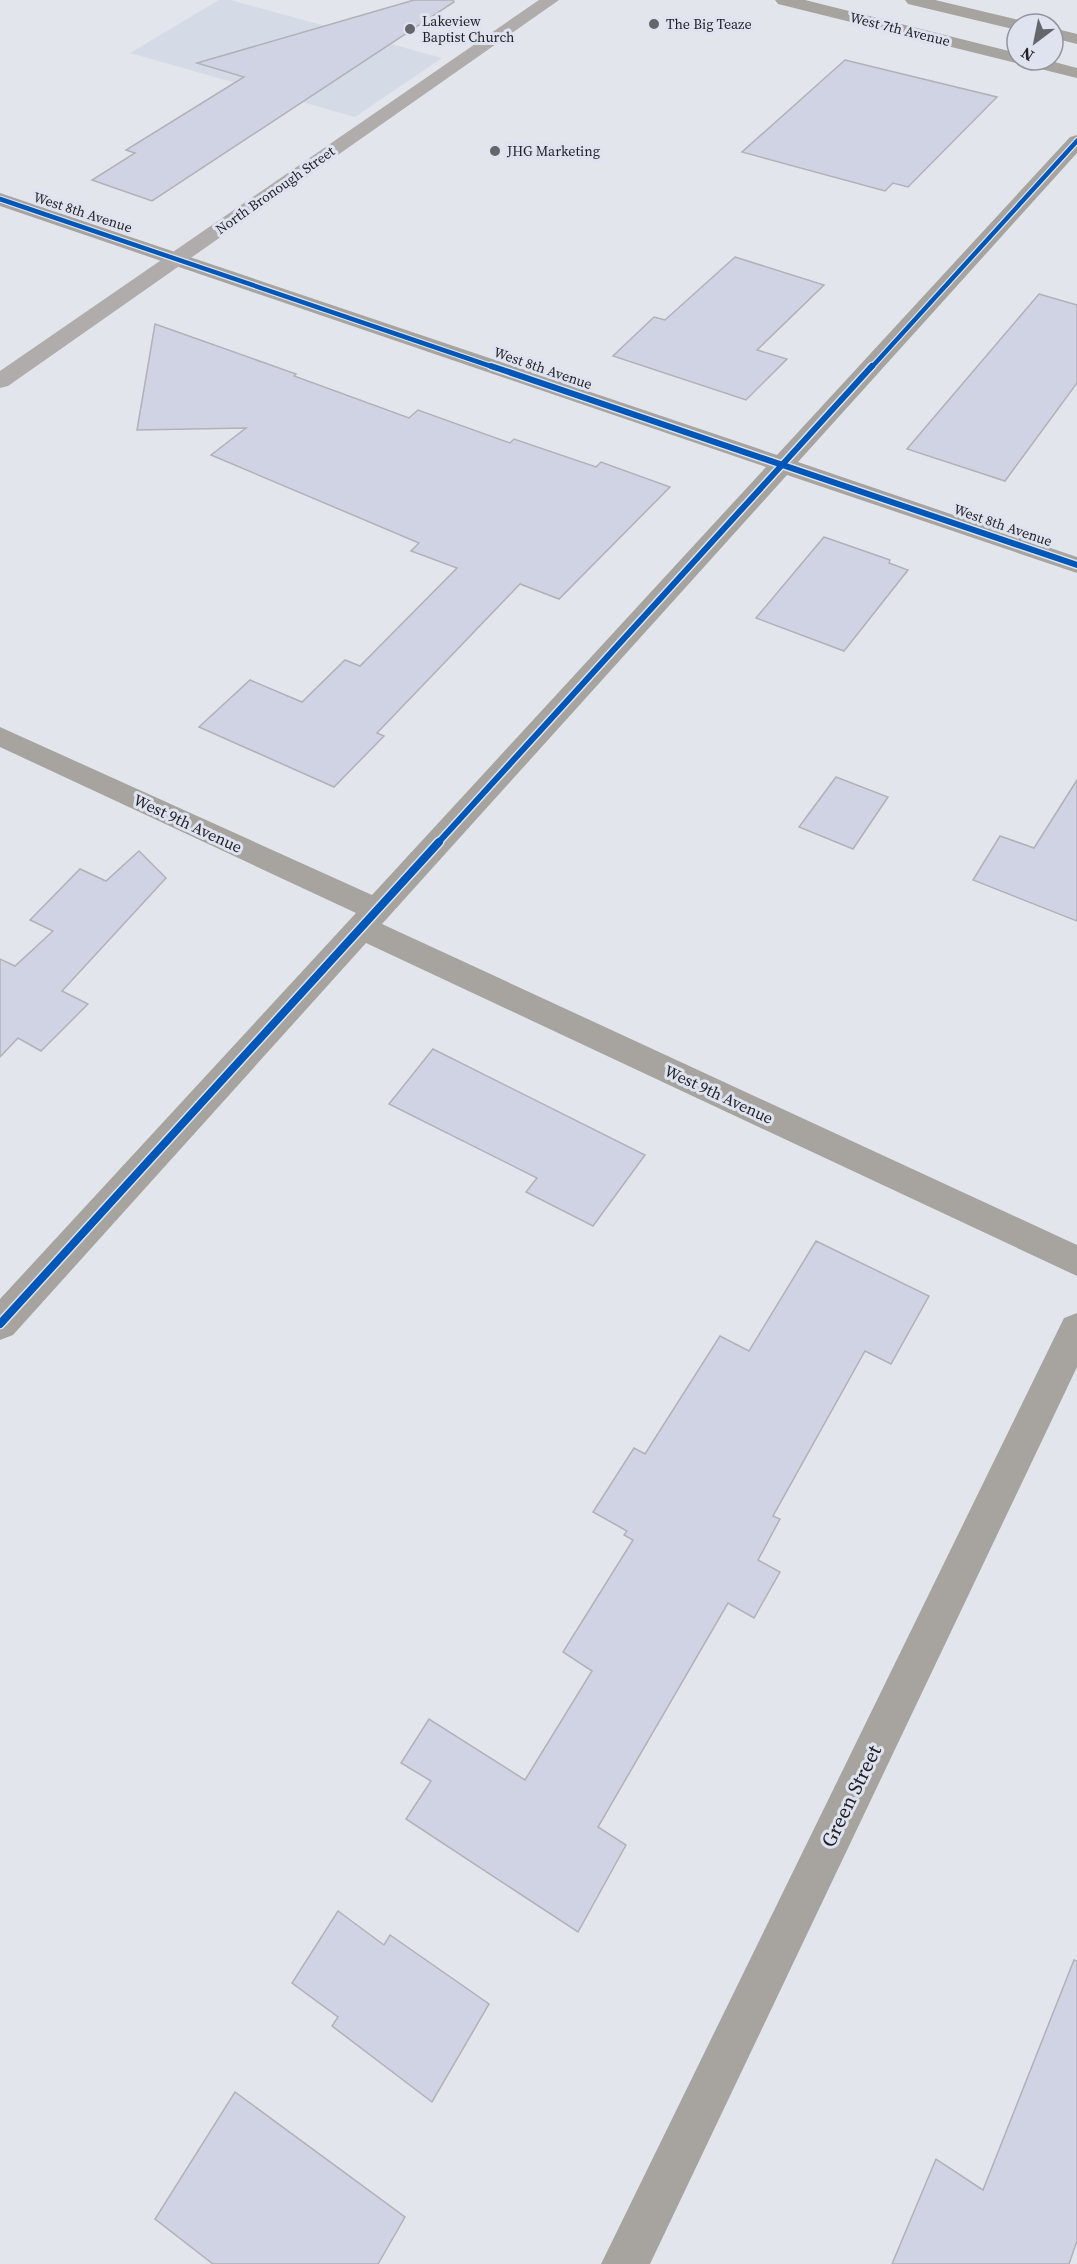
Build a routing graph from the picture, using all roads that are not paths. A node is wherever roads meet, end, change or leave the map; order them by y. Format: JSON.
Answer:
{"nodes":[{"id":1,"x":550,"y":0,"type":"edge"},
{"id":2,"x":784,"y":0,"type":"edge"},
{"id":3,"x":914,"y":0,"type":"edge"},
{"id":4,"x":1005,"y":22,"type":"edge"},
{"id":5,"x":1005,"y":55,"type":"edge"},
{"id":6,"x":1077,"y":141,"type":"edge"},
{"id":7,"x":0,"y":199,"type":"edge"},
{"id":8,"x":177,"y":258,"type":"junction"},
{"id":9,"x":0,"y":381,"type":"edge"},
{"id":10,"x":783,"y":464,"type":"junction"},
{"id":11,"x":1077,"y":565,"type":"edge"},
{"id":12,"x":0,"y":736,"type":"edge"},
{"id":13,"x":368,"y":919,"type":"junction"},
{"id":14,"x":1077,"y":1262,"type":"edge"},
{"id":15,"x":0,"y":1324,"type":"edge"},
{"id":16,"x":1077,"y":1329,"type":"edge"},
{"id":17,"x":625,"y":2264,"type":"edge"}],
"edges":[{"from":1,"to":8,"type":"main road","name":"North Bronough Street"},
{"from":2,"to":5,"type":"street","name":"West 7th Avenue"},
{"from":3,"to":4,"type":"street","name":"West 7th Avenue"},
{"from":6,"to":10,"type":"street"},
{"from":7,"to":8,"type":"street","name":"West 8th Avenue"},
{"from":8,"to":9,"type":"main road","name":"North Bronough Street"},
{"from":8,"to":10,"type":"street","name":"West 8th Avenue"},
{"from":10,"to":11,"type":"street","name":"West 8th Avenue"},
{"from":10,"to":13,"type":"street"},
{"from":12,"to":13,"type":"street","name":"West 9th Avenue"},
{"from":13,"to":14,"type":"street","name":"West 9th Avenue"},
{"from":13,"to":15,"type":"street"},
{"from":16,"to":17,"type":"street","name":"Green Street"}]}
